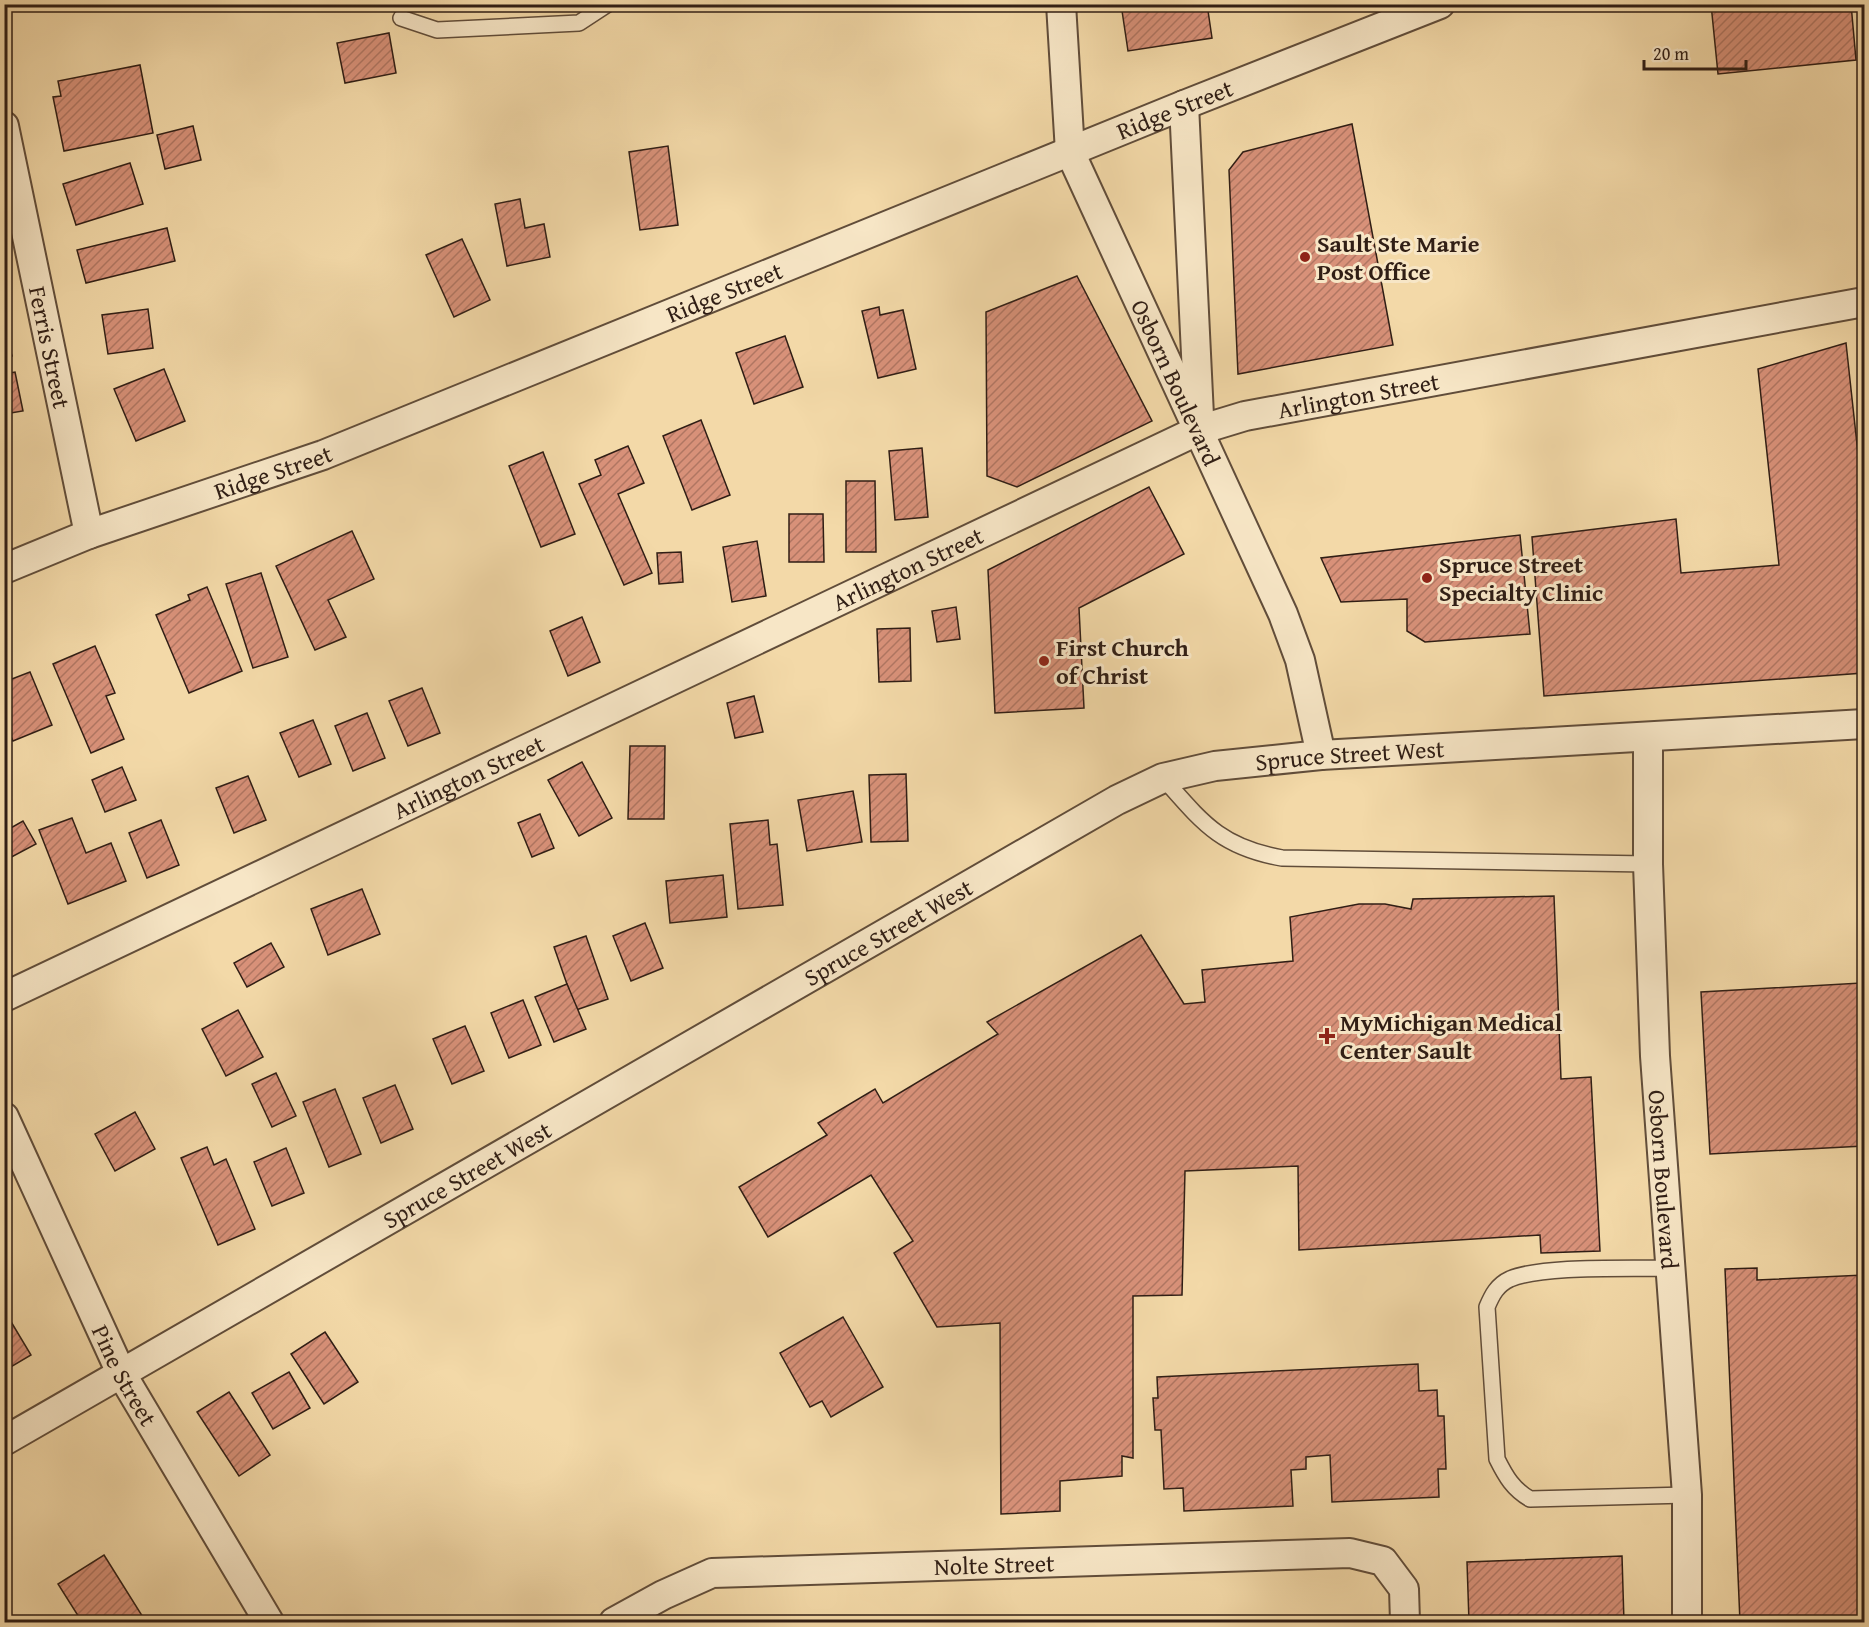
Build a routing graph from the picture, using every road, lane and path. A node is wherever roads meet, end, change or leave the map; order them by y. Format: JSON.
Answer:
{"nodes":[{"id":1,"x":608,"y":4,"type":"edge"},
{"id":2,"x":1061,"y":4,"type":"edge"},
{"id":3,"x":1440,"y":4,"type":"edge"},
{"id":4,"x":400,"y":18,"type":"dead end"},
{"id":5,"x":1184,"y":105,"type":"junction"},
{"id":6,"x":4,"y":126,"type":"edge"},
{"id":7,"x":1070,"y":152,"type":"junction"},
{"id":8,"x":1864,"y":302,"type":"edge"},
{"id":9,"x":1199,"y":430,"type":"junction"},
{"id":10,"x":89,"y":534,"type":"junction"},
{"id":11,"x":4,"y":569,"type":"edge"},
{"id":12,"x":1864,"y":724,"type":"edge"},
{"id":13,"x":1648,"y":738,"type":"junction"},
{"id":14,"x":1321,"y":755,"type":"junction"},
{"id":15,"x":1163,"y":778,"type":"junction"},
{"id":16,"x":1648,"y":864,"type":"junction"},
{"id":17,"x":4,"y":997,"type":"edge"},
{"id":18,"x":4,"y":1117,"type":"edge"},
{"id":19,"x":1670,"y":1268,"type":"junction"},
{"id":20,"x":121,"y":1373,"type":"junction"},
{"id":21,"x":4,"y":1441,"type":"edge"},
{"id":22,"x":1687,"y":1495,"type":"junction"},
{"id":23,"x":269,"y":1623,"type":"edge"},
{"id":24,"x":614,"y":1623,"type":"edge"},
{"id":25,"x":1405,"y":1623,"type":"edge"},
{"id":26,"x":1687,"y":1623,"type":"edge"}],
"edges":[{"from":1,"to":4,"type":"lane"},
{"from":2,"to":7,"type":"street","name":"Osborn Boulevard"},
{"from":3,"to":5,"type":"street","name":"Ridge Street"},
{"from":5,"to":7,"type":"street","name":"Ridge Street"},
{"from":5,"to":9,"type":"street"},
{"from":6,"to":10,"type":"street","name":"Ferris Street"},
{"from":7,"to":9,"type":"street","name":"Osborn Boulevard"},
{"from":7,"to":10,"type":"street","name":"Ridge Street"},
{"from":8,"to":9,"type":"street","name":"Arlington Street"},
{"from":9,"to":14,"type":"street","name":"Osborn Boulevard"},
{"from":9,"to":17,"type":"street","name":"Arlington Street"},
{"from":10,"to":11,"type":"street","name":"Ridge Street"},
{"from":12,"to":13,"type":"street","name":"Spruce Street West"},
{"from":13,"to":14,"type":"street","name":"Spruce Street West"},
{"from":13,"to":16,"type":"street","name":"Osborn Boulevard"},
{"from":14,"to":15,"type":"street","name":"Spruce Street West"},
{"from":15,"to":16,"type":"lane"},
{"from":15,"to":20,"type":"street","name":"Spruce Street West"},
{"from":16,"to":19,"type":"street","name":"Osborn Boulevard"},
{"from":18,"to":20,"type":"street","name":"Pine Street"},
{"from":19,"to":22,"type":"street","name":"Osborn Boulevard"},
{"from":19,"to":22,"type":"lane"},
{"from":20,"to":21,"type":"street","name":"Spruce Street West"},
{"from":20,"to":23,"type":"street","name":"Pine Street"},
{"from":22,"to":26,"type":"street","name":"Osborn Boulevard"},
{"from":24,"to":25,"type":"street","name":"Nolte Street"}]}
